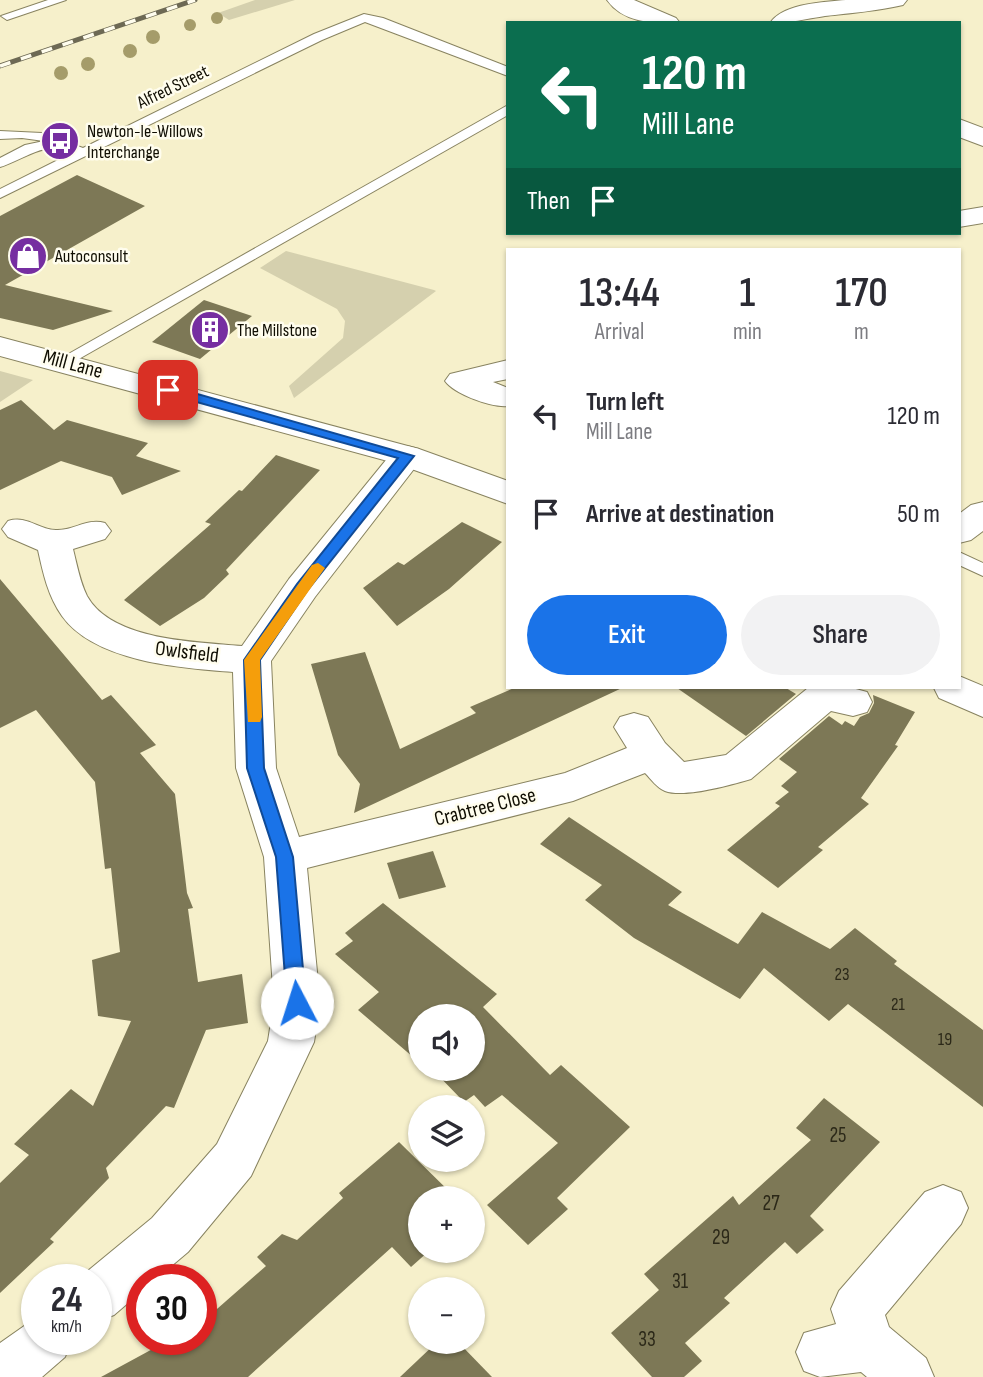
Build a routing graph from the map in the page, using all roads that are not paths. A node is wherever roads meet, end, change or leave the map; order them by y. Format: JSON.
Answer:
{"nodes":[{"id":1,"x":60,"y":0,"type":"edge"},
{"id":2,"x":619,"y":0,"type":"edge"},
{"id":3,"x":895,"y":0,"type":"edge"},
{"id":4,"x":7,"y":16,"type":"dead end"},
{"id":5,"x":662,"y":21,"type":"edge"},
{"id":6,"x":788,"y":21,"type":"edge"},
{"id":7,"x":506,"y":71,"type":"edge"},
{"id":8,"x":506,"y":110,"type":"edge"},
{"id":9,"x":961,"y":128,"type":"edge"},
{"id":10,"x":0,"y":135,"type":"edge"},
{"id":11,"x":983,"y":138,"type":"edge"},
{"id":12,"x":60,"y":141,"type":"junction"},
{"id":13,"x":82,"y":153,"type":"junction"},
{"id":14,"x":0,"y":163,"type":"edge"},
{"id":15,"x":0,"y":194,"type":"edge"},
{"id":16,"x":983,"y":215,"type":"edge"},
{"id":17,"x":961,"y":219,"type":"edge"},
{"id":18,"x":0,"y":346,"type":"edge"},
{"id":19,"x":64,"y":361,"type":"junction"},
{"id":20,"x":451,"y":378,"type":"dead end"},
{"id":21,"x":505,"y":383,"type":"edge"},
{"id":22,"x":407,"y":456,"type":"junction"},
{"id":23,"x":506,"y":492,"type":"edge"},
{"id":24,"x":20,"y":529,"type":"dead end"},
{"id":25,"x":93,"y":531,"type":"dead end"},
{"id":26,"x":54,"y":543,"type":"junction"},
{"id":27,"x":961,"y":559,"type":"edge"},
{"id":28,"x":983,"y":570,"type":"edge"},
{"id":29,"x":252,"y":660,"type":"junction"},
{"id":30,"x":955,"y":689,"type":"edge"},
{"id":31,"x":852,"y":702,"type":"dead end"},
{"id":32,"x":983,"y":703,"type":"edge"},
{"id":33,"x":285,"y":857,"type":"junction"},
{"id":34,"x":943,"y":1208,"type":"dead end"},
{"id":35,"x":112,"y":1284,"type":"edge"},
{"id":36,"x":27,"y":1355,"type":"edge"},
{"id":37,"x":1,"y":1377,"type":"edge"},
{"id":38,"x":907,"y":1377,"type":"edge"}],
"edges":[{"from":1,"to":4,"type":"lane"},
{"from":2,"to":5,"type":"street"},
{"from":3,"to":6,"type":"street"},
{"from":7,"to":13,"type":"lane","name":"Alfred Street"},
{"from":8,"to":19,"type":"lane"},
{"from":9,"to":11,"type":"street"},
{"from":10,"to":12,"type":"lane"},
{"from":12,"to":13,"type":"lane"},
{"from":12,"to":14,"type":"lane"},
{"from":13,"to":15,"type":"lane","name":"Alfred Street"},
{"from":16,"to":17,"type":"street"},
{"from":18,"to":19,"type":"street","name":"Mill Lane"},
{"from":19,"to":22,"type":"street","name":"Mill Lane"},
{"from":20,"to":21,"type":"street"},
{"from":22,"to":23,"type":"street","name":"Mill Lane"},
{"from":22,"to":29,"type":"street"},
{"from":24,"to":26,"type":"street"},
{"from":25,"to":26,"type":"street"},
{"from":26,"to":29,"type":"street","name":"Owlsfield"},
{"from":27,"to":28,"type":"lane"},
{"from":29,"to":33,"type":"street"},
{"from":30,"to":32,"type":"street"},
{"from":31,"to":33,"type":"street","name":"Crabtree Close"},
{"from":33,"to":35,"type":"street"},
{"from":34,"to":38,"type":"street"},
{"from":36,"to":37,"type":"street"}]}
